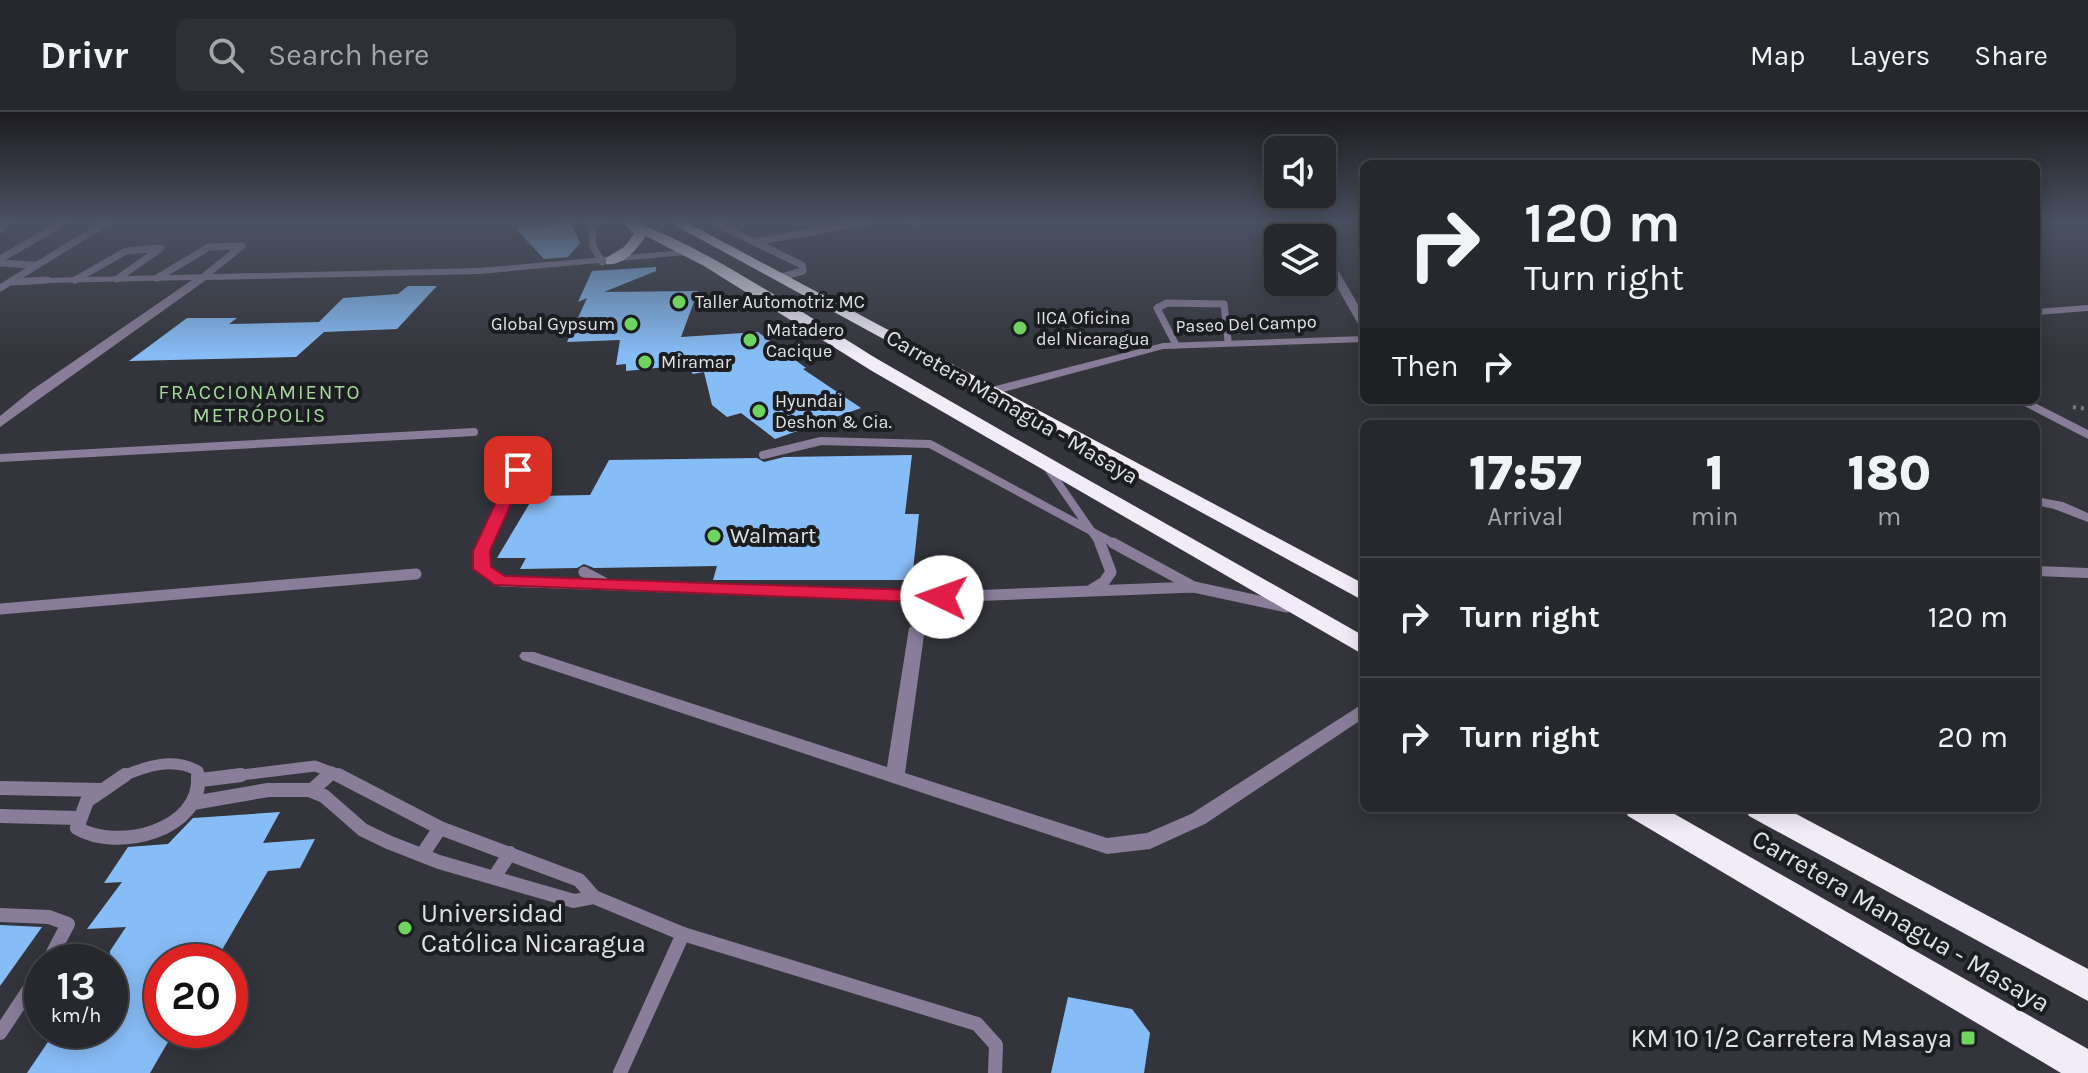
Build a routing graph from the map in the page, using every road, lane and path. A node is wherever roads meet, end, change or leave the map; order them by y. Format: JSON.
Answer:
{"nodes":[{"id":1,"x":34,"y":267,"type":"edge"},
{"id":2,"x":97,"y":267,"type":"edge"},
{"id":3,"x":134,"y":267,"type":"edge"},
{"id":4,"x":174,"y":267,"type":"edge"},
{"id":5,"x":216,"y":267,"type":"edge"},
{"id":6,"x":524,"y":267,"type":"edge"},
{"id":7,"x":715,"y":267,"type":"edge"},
{"id":8,"x":752,"y":267,"type":"edge"},
{"id":9,"x":762,"y":267,"type":"edge"},
{"id":10,"x":802,"y":267,"type":"edge"},
{"id":11,"x":780,"y":276,"type":"junction"},
{"id":12,"x":1336,"y":276,"type":"edge"},
{"id":13,"x":157,"y":278,"type":"junction"},
{"id":14,"x":202,"y":278,"type":"junction"},
{"id":15,"x":117,"y":279,"type":"junction"},
{"id":16,"x":47,"y":280,"type":"joint"},
{"id":17,"x":75,"y":280,"type":"junction"},
{"id":18,"x":11,"y":282,"type":"junction"},
{"id":19,"x":0,"y":284,"type":"edge"},
{"id":20,"x":2088,"y":308,"type":"edge"},
{"id":21,"x":2040,"y":312,"type":"edge"},
{"id":22,"x":1360,"y":317,"type":"edge"},
{"id":23,"x":1360,"y":339,"type":"edge"},
{"id":24,"x":1228,"y":341,"type":"junction"},
{"id":25,"x":1176,"y":345,"type":"junction"},
{"id":26,"x":922,"y":353,"type":"junction"},
{"id":27,"x":878,"y":367,"type":"junction"},
{"id":28,"x":963,"y":376,"type":"junction"},
{"id":29,"x":992,"y":391,"type":"junction"},
{"id":30,"x":929,"y":394,"type":"junction"},
{"id":31,"x":2027,"y":404,"type":"edge"},
{"id":32,"x":0,"y":423,"type":"edge"},
{"id":33,"x":474,"y":432,"type":"dead end"},
{"id":34,"x":2088,"y":435,"type":"edge"},
{"id":35,"x":763,"y":455,"type":"dead end"},
{"id":36,"x":0,"y":458,"type":"edge"},
{"id":37,"x":1042,"y":460,"type":"junction"},
{"id":38,"x":518,"y":470,"type":"dead end"},
{"id":39,"x":2040,"y":502,"type":"edge"},
{"id":40,"x":2088,"y":518,"type":"edge"},
{"id":41,"x":1091,"y":531,"type":"junction"},
{"id":42,"x":2040,"y":571,"type":"edge"},
{"id":43,"x":584,"y":572,"type":"dead end"},
{"id":44,"x":2088,"y":573,"type":"edge"},
{"id":45,"x":416,"y":574,"type":"dead end"},
{"id":46,"x":605,"y":583,"type":"junction"},
{"id":47,"x":1194,"y":587,"type":"junction"},
{"id":48,"x":1090,"y":591,"type":"junction"},
{"id":49,"x":1360,"y":592,"type":"edge"},
{"id":50,"x":0,"y":609,"type":"edge"},
{"id":51,"x":1297,"y":609,"type":"junction"},
{"id":52,"x":917,"y":628,"type":"dead end"},
{"id":53,"x":1360,"y":645,"type":"edge"},
{"id":54,"x":528,"y":656,"type":"dead end"},
{"id":55,"x":1360,"y":712,"type":"edge"},
{"id":56,"x":332,"y":772,"type":"junction"},
{"id":57,"x":895,"y":778,"type":"junction"},
{"id":58,"x":201,"y":780,"type":"junction"},
{"id":59,"x":0,"y":788,"type":"edge"},
{"id":60,"x":100,"y":790,"type":"junction"},
{"id":61,"x":312,"y":790,"type":"junction"},
{"id":62,"x":193,"y":803,"type":"junction"},
{"id":63,"x":1646,"y":812,"type":"edge"},
{"id":64,"x":1767,"y":812,"type":"edge"},
{"id":65,"x":0,"y":816,"type":"edge"},
{"id":66,"x":78,"y":818,"type":"junction"},
{"id":67,"x":440,"y":828,"type":"junction"},
{"id":68,"x":510,"y":853,"type":"junction"},
{"id":69,"x":422,"y":855,"type":"junction"},
{"id":70,"x":495,"y":876,"type":"junction"},
{"id":71,"x":594,"y":897,"type":"junction"},
{"id":72,"x":0,"y":915,"type":"edge"},
{"id":73,"x":683,"y":934,"type":"junction"},
{"id":74,"x":57,"y":944,"type":"edge"},
{"id":75,"x":2088,"y":986,"type":"edge"},
{"id":76,"x":24,"y":997,"type":"edge"},
{"id":77,"x":0,"y":1033,"type":"edge"},
{"id":78,"x":2088,"y":1069,"type":"edge"},
{"id":79,"x":620,"y":1073,"type":"edge"},
{"id":80,"x":995,"y":1073,"type":"edge"}],
"edges":[{"from":1,"to":18,"type":"lane"},
{"from":2,"to":17,"type":"lane"},
{"from":3,"to":15,"type":"lane"},
{"from":4,"to":13,"type":"lane"},
{"from":5,"to":14,"type":"lane"},
{"from":6,"to":14,"type":"street"},
{"from":7,"to":27,"type":"highway","name":"Carretera Managua - Masaya"},
{"from":8,"to":11,"type":"highway"},
{"from":9,"to":11,"type":"highway","name":"Carretera Managua - Masaya"},
{"from":10,"to":11,"type":"lane"},
{"from":11,"to":26,"type":"highway","name":"Carretera Managua - Masaya"},
{"from":12,"to":22,"type":"street"},
{"from":13,"to":14,"type":"street"},
{"from":13,"to":15,"type":"street"},
{"from":14,"to":32,"type":"street"},
{"from":15,"to":17,"type":"street"},
{"from":16,"to":17,"type":"street"},
{"from":16,"to":18,"type":"lane"},
{"from":18,"to":19,"type":"lane"},
{"from":20,"to":21,"type":"street"},
{"from":23,"to":24,"type":"street","name":"Paseo Del Campo"},
{"from":24,"to":25,"type":"street","name":"Paseo Del Campo"},
{"from":24,"to":25,"type":"lane"},
{"from":25,"to":29,"type":"street","name":"Paseo Del Campo"},
{"from":26,"to":27,"type":"highway"},
{"from":26,"to":28,"type":"highway","name":"Carretera Managua - Masaya"},
{"from":27,"to":30,"type":"highway","name":"Carretera Managua - Masaya"},
{"from":28,"to":29,"type":"highway","name":"Carretera Managua - Masaya"},
{"from":28,"to":30,"type":"highway"},
{"from":29,"to":49,"type":"highway","name":"Carretera Managua - Masaya"},
{"from":30,"to":37,"type":"highway","name":"Carretera Managua - Masaya"},
{"from":31,"to":34,"type":"street"},
{"from":33,"to":36,"type":"lane"},
{"from":35,"to":41,"type":"lane"},
{"from":37,"to":41,"type":"lane"},
{"from":37,"to":51,"type":"highway","name":"Carretera Managua - Masaya"},
{"from":38,"to":46,"type":"lane"},
{"from":39,"to":40,"type":"street"},
{"from":41,"to":47,"type":"lane"},
{"from":41,"to":48,"type":"lane"},
{"from":42,"to":44,"type":"street"},
{"from":43,"to":46,"type":"lane"},
{"from":45,"to":50,"type":"lane"},
{"from":46,"to":48,"type":"lane"},
{"from":47,"to":48,"type":"lane"},
{"from":47,"to":51,"type":"lane"},
{"from":51,"to":53,"type":"highway","name":"Carretera Managua - Masaya"},
{"from":52,"to":57,"type":"street"},
{"from":54,"to":57,"type":"street"},
{"from":55,"to":57,"type":"street"},
{"from":56,"to":58,"type":"lane"},
{"from":56,"to":61,"type":"lane"},
{"from":56,"to":67,"type":"lane"},
{"from":58,"to":60,"type":"lane"},
{"from":58,"to":62,"type":"lane"},
{"from":59,"to":60,"type":"lane"},
{"from":60,"to":66,"type":"lane"},
{"from":61,"to":62,"type":"lane"},
{"from":61,"to":69,"type":"lane"},
{"from":62,"to":66,"type":"lane"},
{"from":63,"to":78,"type":"highway","name":"Carretera Managua - Masaya"},
{"from":64,"to":75,"type":"highway","name":"Carretera Managua - Masaya"},
{"from":65,"to":66,"type":"lane"},
{"from":67,"to":68,"type":"lane"},
{"from":67,"to":69,"type":"lane"},
{"from":68,"to":70,"type":"lane"},
{"from":68,"to":71,"type":"lane"},
{"from":69,"to":70,"type":"lane"},
{"from":70,"to":71,"type":"lane"},
{"from":71,"to":73,"type":"lane"},
{"from":72,"to":74,"type":"lane"},
{"from":73,"to":79,"type":"lane"},
{"from":73,"to":80,"type":"lane"},
{"from":76,"to":77,"type":"lane"}]}
